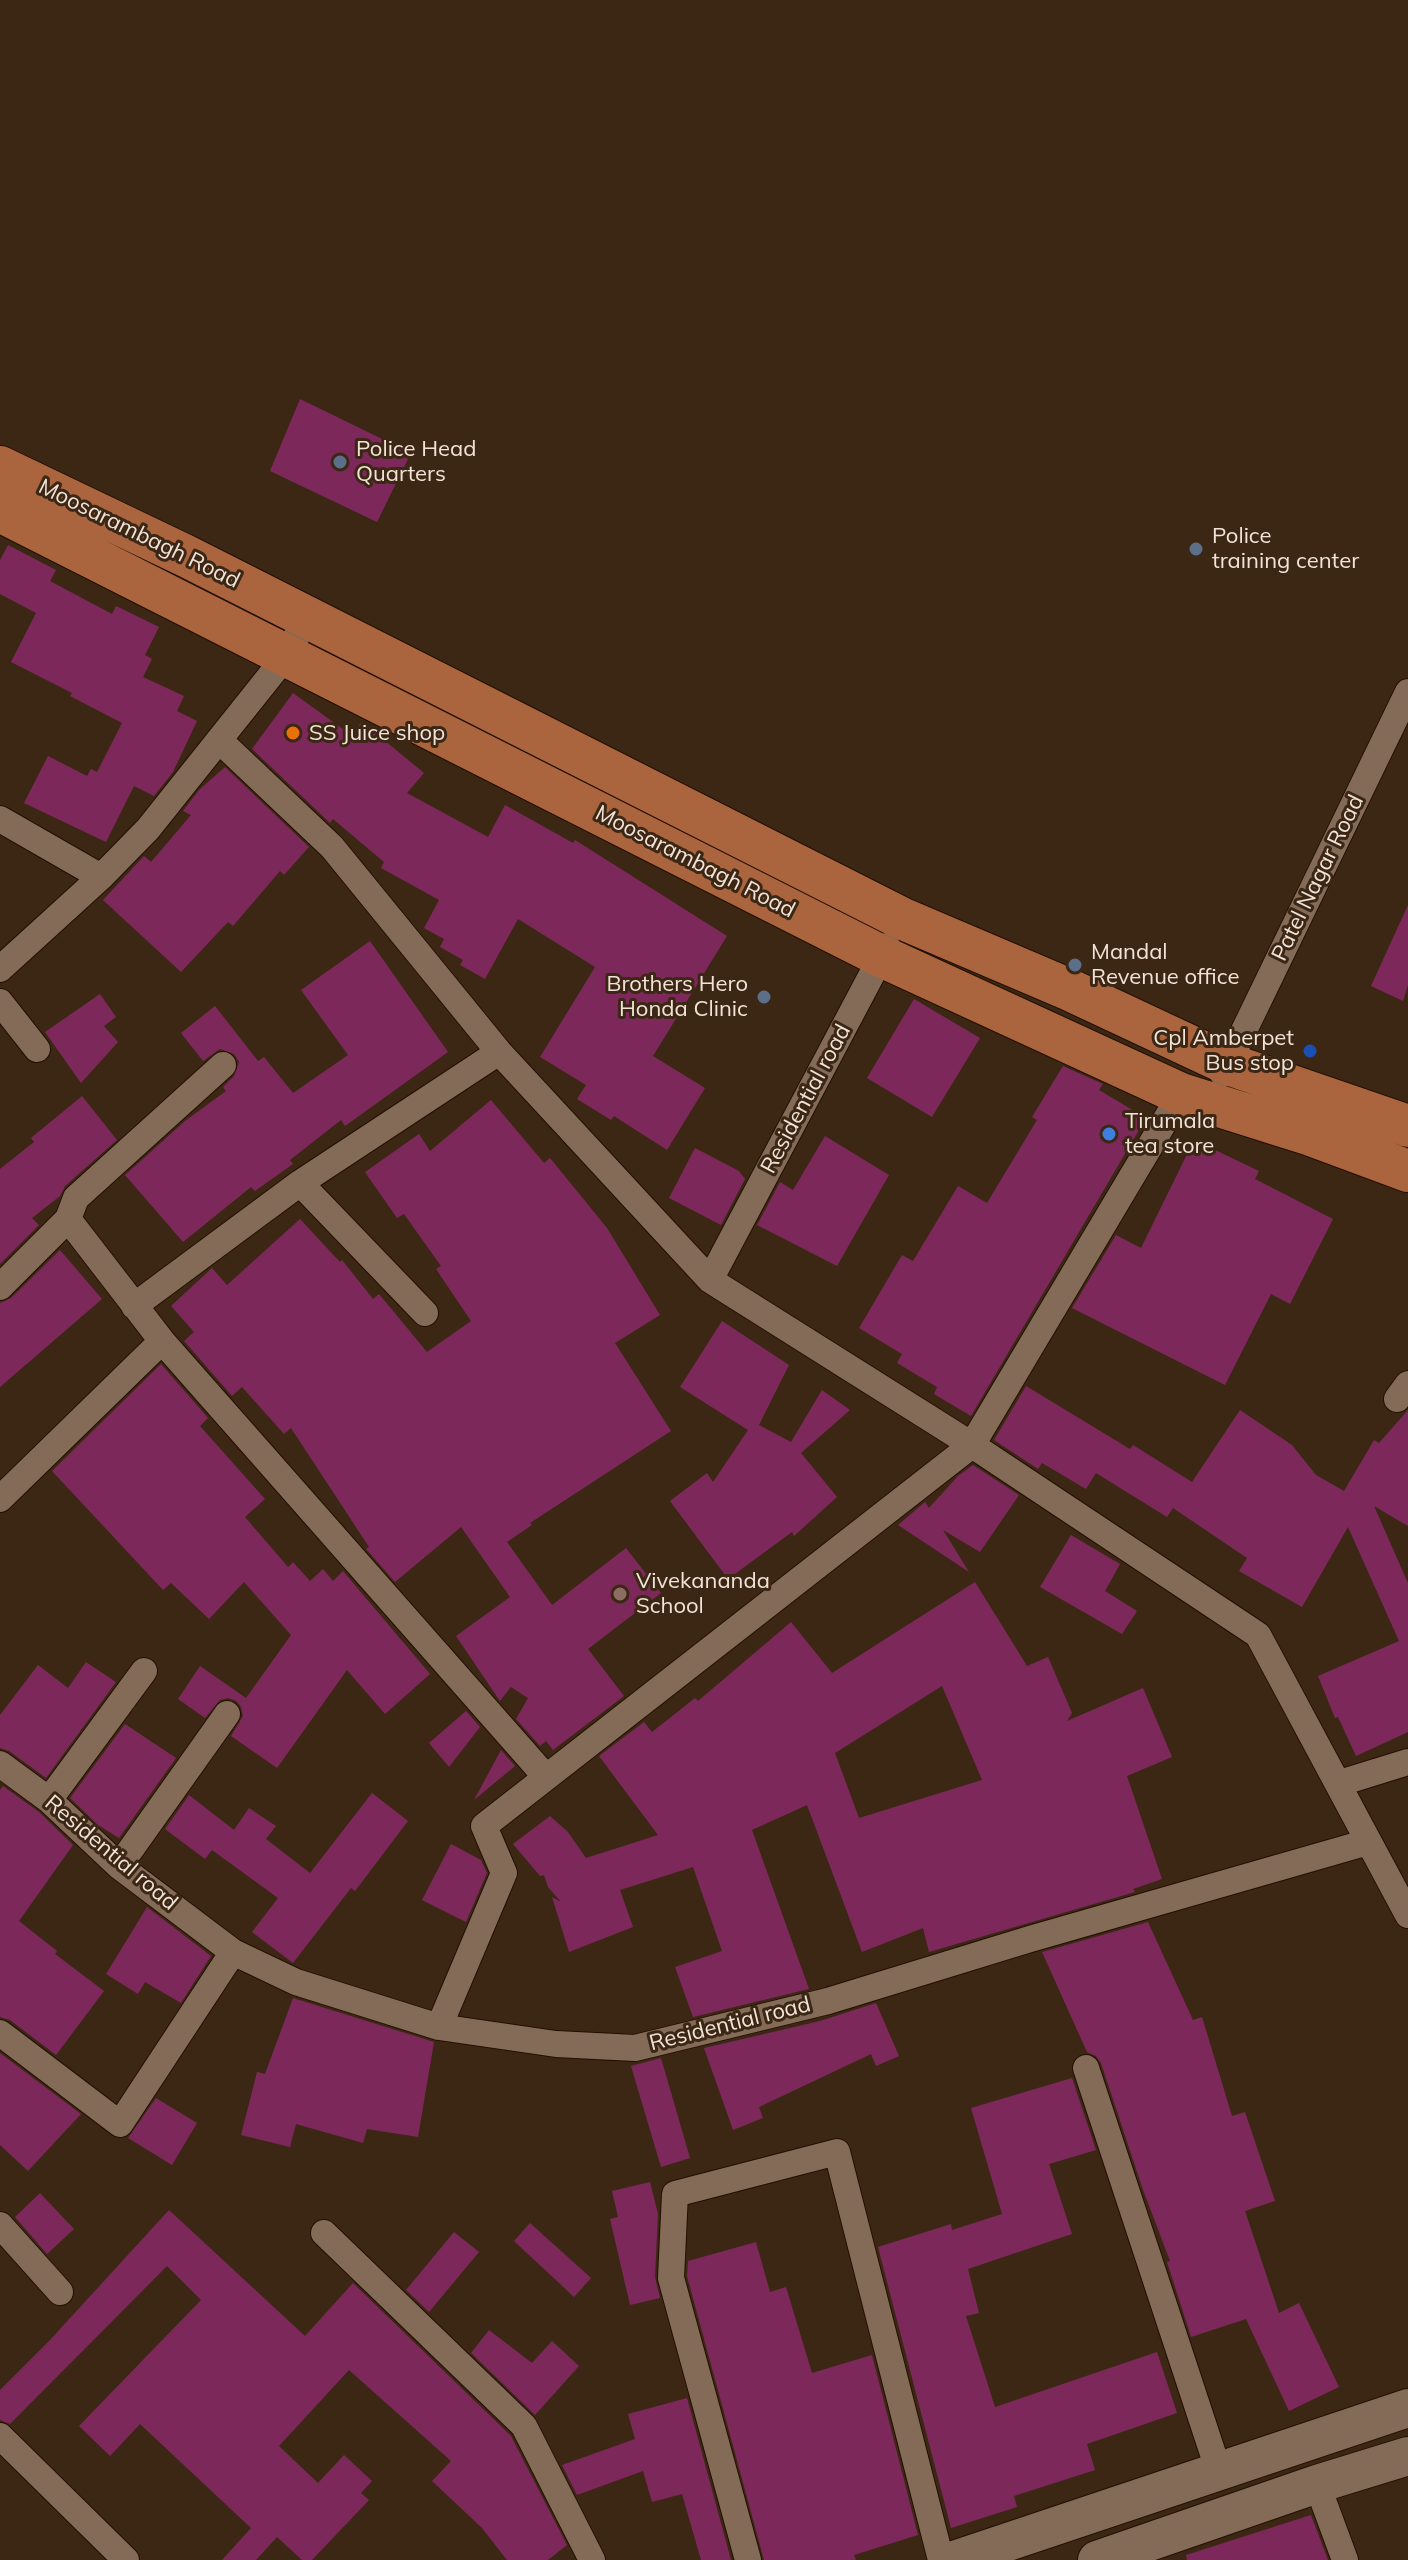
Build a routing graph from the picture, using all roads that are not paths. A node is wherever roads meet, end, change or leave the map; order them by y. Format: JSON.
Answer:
{"nodes":[{"id":1,"x":0,"y":467,"type":"edge"},
{"id":2,"x":0,"y":511,"type":"edge"},
{"id":3,"x":307,"y":617,"type":"junction"},
{"id":4,"x":286,"y":656,"type":"junction"},
{"id":5,"x":1408,"y":692,"type":"edge"},
{"id":6,"x":219,"y":740,"type":"junction"},
{"id":7,"x":0,"y":819,"type":"edge"},
{"id":8,"x":101,"y":877,"type":"junction"},
{"id":9,"x":901,"y":918,"type":"junction"},
{"id":10,"x":881,"y":956,"type":"junction"},
{"id":11,"x":0,"y":969,"type":"edge"},
{"id":12,"x":0,"y":1002,"type":"edge"},
{"id":13,"x":37,"y":1049,"type":"dead end"},
{"id":14,"x":499,"y":1052,"type":"junction"},
{"id":15,"x":1228,"y":1064,"type":"junction"},
{"id":16,"x":223,"y":1065,"type":"dead end"},
{"id":17,"x":1196,"y":1099,"type":"junction"},
{"id":18,"x":1408,"y":1126,"type":"edge"},
{"id":19,"x":1408,"y":1171,"type":"edge"},
{"id":20,"x":300,"y":1183,"type":"junction"},
{"id":21,"x":68,"y":1219,"type":"junction"},
{"id":22,"x":710,"y":1280,"type":"junction"},
{"id":23,"x":0,"y":1287,"type":"edge"},
{"id":24,"x":134,"y":1306,"type":"junction"},
{"id":25,"x":425,"y":1313,"type":"dead end"},
{"id":26,"x":162,"y":1341,"type":"junction"},
{"id":27,"x":972,"y":1445,"type":"junction"},
{"id":28,"x":0,"y":1499,"type":"edge"},
{"id":29,"x":144,"y":1671,"type":"dead end"},
{"id":30,"x":227,"y":1714,"type":"dead end"},
{"id":31,"x":1408,"y":1762,"type":"edge"},
{"id":32,"x":2,"y":1770,"type":"edge"},
{"id":33,"x":546,"y":1777,"type":"junction"},
{"id":34,"x":1340,"y":1783,"type":"junction"},
{"id":35,"x":49,"y":1800,"type":"junction"},
{"id":36,"x":1368,"y":1842,"type":"junction"},
{"id":37,"x":119,"y":1866,"type":"junction"},
{"id":38,"x":1408,"y":1915,"type":"edge"},
{"id":39,"x":233,"y":1952,"type":"junction"},
{"id":40,"x":439,"y":2027,"type":"junction"},
{"id":41,"x":0,"y":2033,"type":"edge"},
{"id":42,"x":1086,"y":2068,"type":"dead end"},
{"id":43,"x":0,"y":2225,"type":"edge"},
{"id":44,"x":324,"y":2233,"type":"dead end"},
{"id":45,"x":60,"y":2292,"type":"dead end"},
{"id":46,"x":1408,"y":2408,"type":"edge"},
{"id":47,"x":0,"y":2436,"type":"edge"},
{"id":48,"x":1408,"y":2456,"type":"edge"},
{"id":49,"x":1219,"y":2472,"type":"junction"},
{"id":50,"x":1317,"y":2484,"type":"junction"},
{"id":51,"x":1153,"y":2551,"type":"edge"},
{"id":52,"x":126,"y":2560,"type":"edge"},
{"id":53,"x":592,"y":2560,"type":"edge"},
{"id":54,"x":748,"y":2560,"type":"edge"},
{"id":55,"x":941,"y":2560,"type":"edge"},
{"id":56,"x":954,"y":2560,"type":"edge"},
{"id":57,"x":1097,"y":2560,"type":"edge"},
{"id":58,"x":1345,"y":2560,"type":"edge"}],
"edges":[{"from":1,"to":3,"type":"main road","name":"Moosarambagh Road"},
{"from":2,"to":4,"type":"main road","name":"Moosarambagh Road"},
{"from":3,"to":4,"type":"street"},
{"from":3,"to":9,"type":"main road","name":"Moosarambagh Road"},
{"from":4,"to":6,"type":"street"},
{"from":4,"to":10,"type":"main road","name":"Moosarambagh Road"},
{"from":5,"to":15,"type":"street","name":"Patel Nagar Road"},
{"from":6,"to":8,"type":"street"},
{"from":6,"to":14,"type":"street"},
{"from":7,"to":8,"type":"street"},
{"from":8,"to":11,"type":"street"},
{"from":9,"to":10,"type":"street","name":"Residential road"},
{"from":9,"to":15,"type":"main road","name":"Moosarambagh Road"},
{"from":10,"to":17,"type":"main road","name":"Moosarambagh Road"},
{"from":10,"to":22,"type":"street","name":"Residential road"},
{"from":12,"to":13,"type":"street"},
{"from":14,"to":20,"type":"street"},
{"from":14,"to":22,"type":"street"},
{"from":15,"to":17,"type":"street","name":"Patel Nagar Road"},
{"from":15,"to":18,"type":"main road","name":"Moosarambagh Road"},
{"from":16,"to":21,"type":"street"},
{"from":17,"to":19,"type":"main road","name":"Moosarambagh Road"},
{"from":17,"to":27,"type":"street","name":"Patel Nagar Road"},
{"from":20,"to":24,"type":"street"},
{"from":20,"to":25,"type":"street"},
{"from":21,"to":23,"type":"street"},
{"from":21,"to":24,"type":"street"},
{"from":22,"to":27,"type":"street"},
{"from":24,"to":26,"type":"street"},
{"from":26,"to":28,"type":"street"},
{"from":26,"to":33,"type":"street"},
{"from":27,"to":33,"type":"street"},
{"from":27,"to":34,"type":"street"},
{"from":29,"to":35,"type":"street"},
{"from":30,"to":37,"type":"street"},
{"from":31,"to":34,"type":"street"},
{"from":32,"to":35,"type":"street","name":"Residential road"},
{"from":33,"to":40,"type":"street"},
{"from":34,"to":36,"type":"street"},
{"from":35,"to":37,"type":"street","name":"Residential road"},
{"from":36,"to":38,"type":"street"},
{"from":36,"to":40,"type":"street","name":"Residential road"},
{"from":37,"to":39,"type":"street","name":"Residential road"},
{"from":39,"to":40,"type":"street","name":"Residential road"},
{"from":39,"to":41,"type":"street"},
{"from":42,"to":49,"type":"street"},
{"from":43,"to":45,"type":"street"},
{"from":44,"to":53,"type":"street"},
{"from":46,"to":49,"type":"street"},
{"from":47,"to":52,"type":"street"},
{"from":48,"to":50,"type":"street"},
{"from":49,"to":56,"type":"street"},
{"from":50,"to":51,"type":"street"},
{"from":50,"to":58,"type":"street"},
{"from":51,"to":57,"type":"street"},
{"from":54,"to":55,"type":"street"}]}
